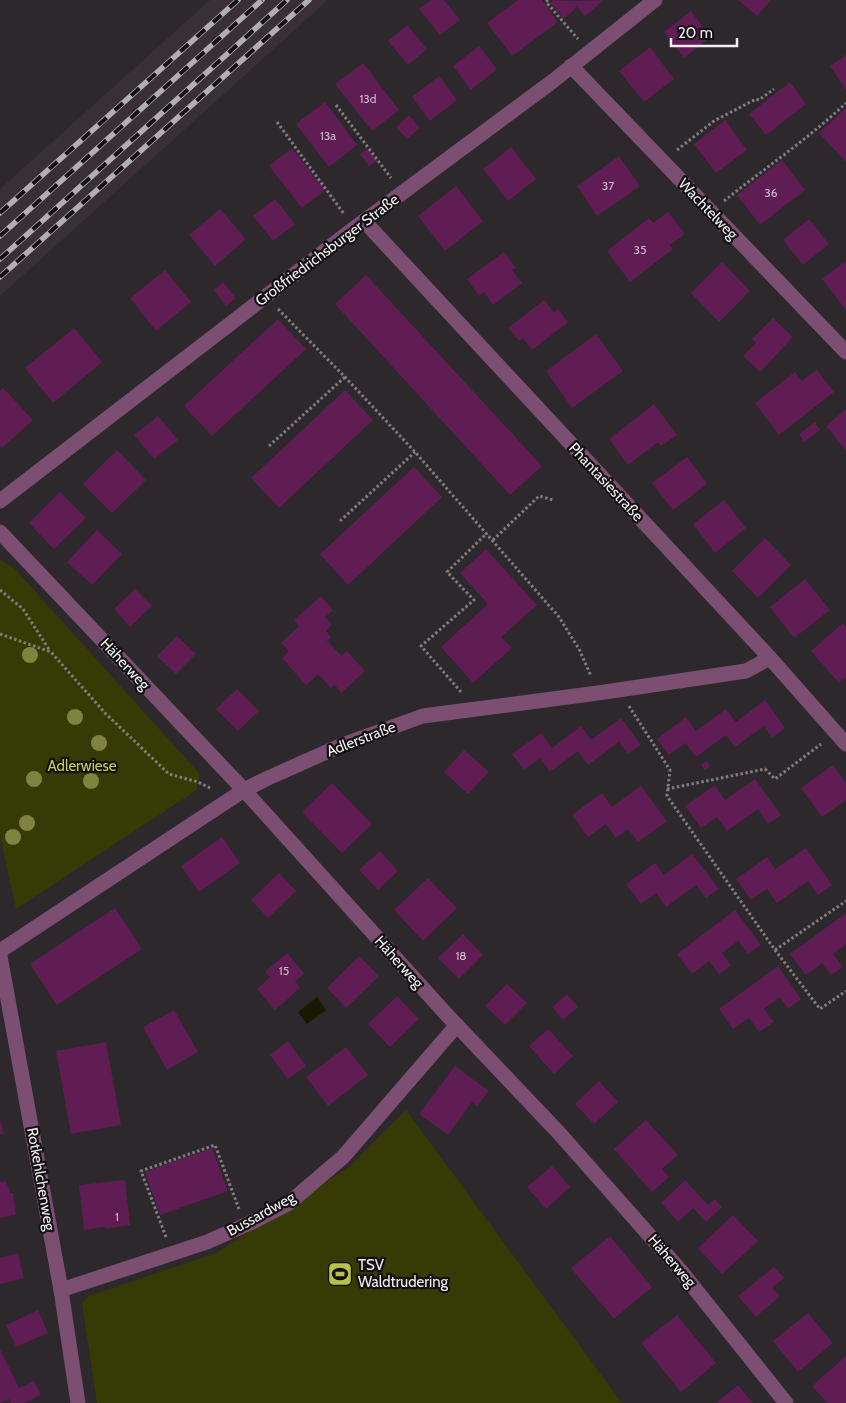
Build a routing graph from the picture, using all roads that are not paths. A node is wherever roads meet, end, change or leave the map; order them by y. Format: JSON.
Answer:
{"nodes":[{"id":1,"x":656,"y":0,"type":"edge"},
{"id":2,"x":571,"y":66,"type":"junction"},
{"id":3,"x":356,"y":221,"type":"junction"},
{"id":4,"x":846,"y":352,"type":"edge"},
{"id":5,"x":0,"y":501,"type":"edge"},
{"id":6,"x":0,"y":532,"type":"edge"},
{"id":7,"x":770,"y":658,"type":"junction"},
{"id":8,"x":841,"y":738,"type":"edge"},
{"id":9,"x":244,"y":790,"type":"junction"},
{"id":10,"x":0,"y":951,"type":"edge"},
{"id":11,"x":0,"y":956,"type":"edge"},
{"id":12,"x":457,"y":1025,"type":"junction"},
{"id":13,"x":61,"y":1290,"type":"junction"},
{"id":14,"x":78,"y":1403,"type":"edge"},
{"id":15,"x":786,"y":1403,"type":"edge"}],
"edges":[{"from":1,"to":2,"type":"street","name":"Großfriedrichsburger Straße"},
{"from":2,"to":3,"type":"street","name":"Großfriedrichsburger Straße"},
{"from":2,"to":4,"type":"street","name":"Wachtelweg"},
{"from":3,"to":5,"type":"street","name":"Großfriedrichsburger Straße"},
{"from":3,"to":7,"type":"street","name":"Phantasiestraße"},
{"from":6,"to":9,"type":"street","name":"Häherweg"},
{"from":7,"to":8,"type":"street","name":"Phantasiestraße"},
{"from":7,"to":9,"type":"street","name":"Adlerstraße"},
{"from":9,"to":10,"type":"street","name":"Adlerstraße"},
{"from":9,"to":12,"type":"street","name":"Häherweg"},
{"from":11,"to":13,"type":"street","name":"Rotkehlchenweg"},
{"from":12,"to":13,"type":"street","name":"Bussardweg"},
{"from":12,"to":15,"type":"street","name":"Häherweg"},
{"from":13,"to":14,"type":"street","name":"Rotkehlchenweg"}]}
